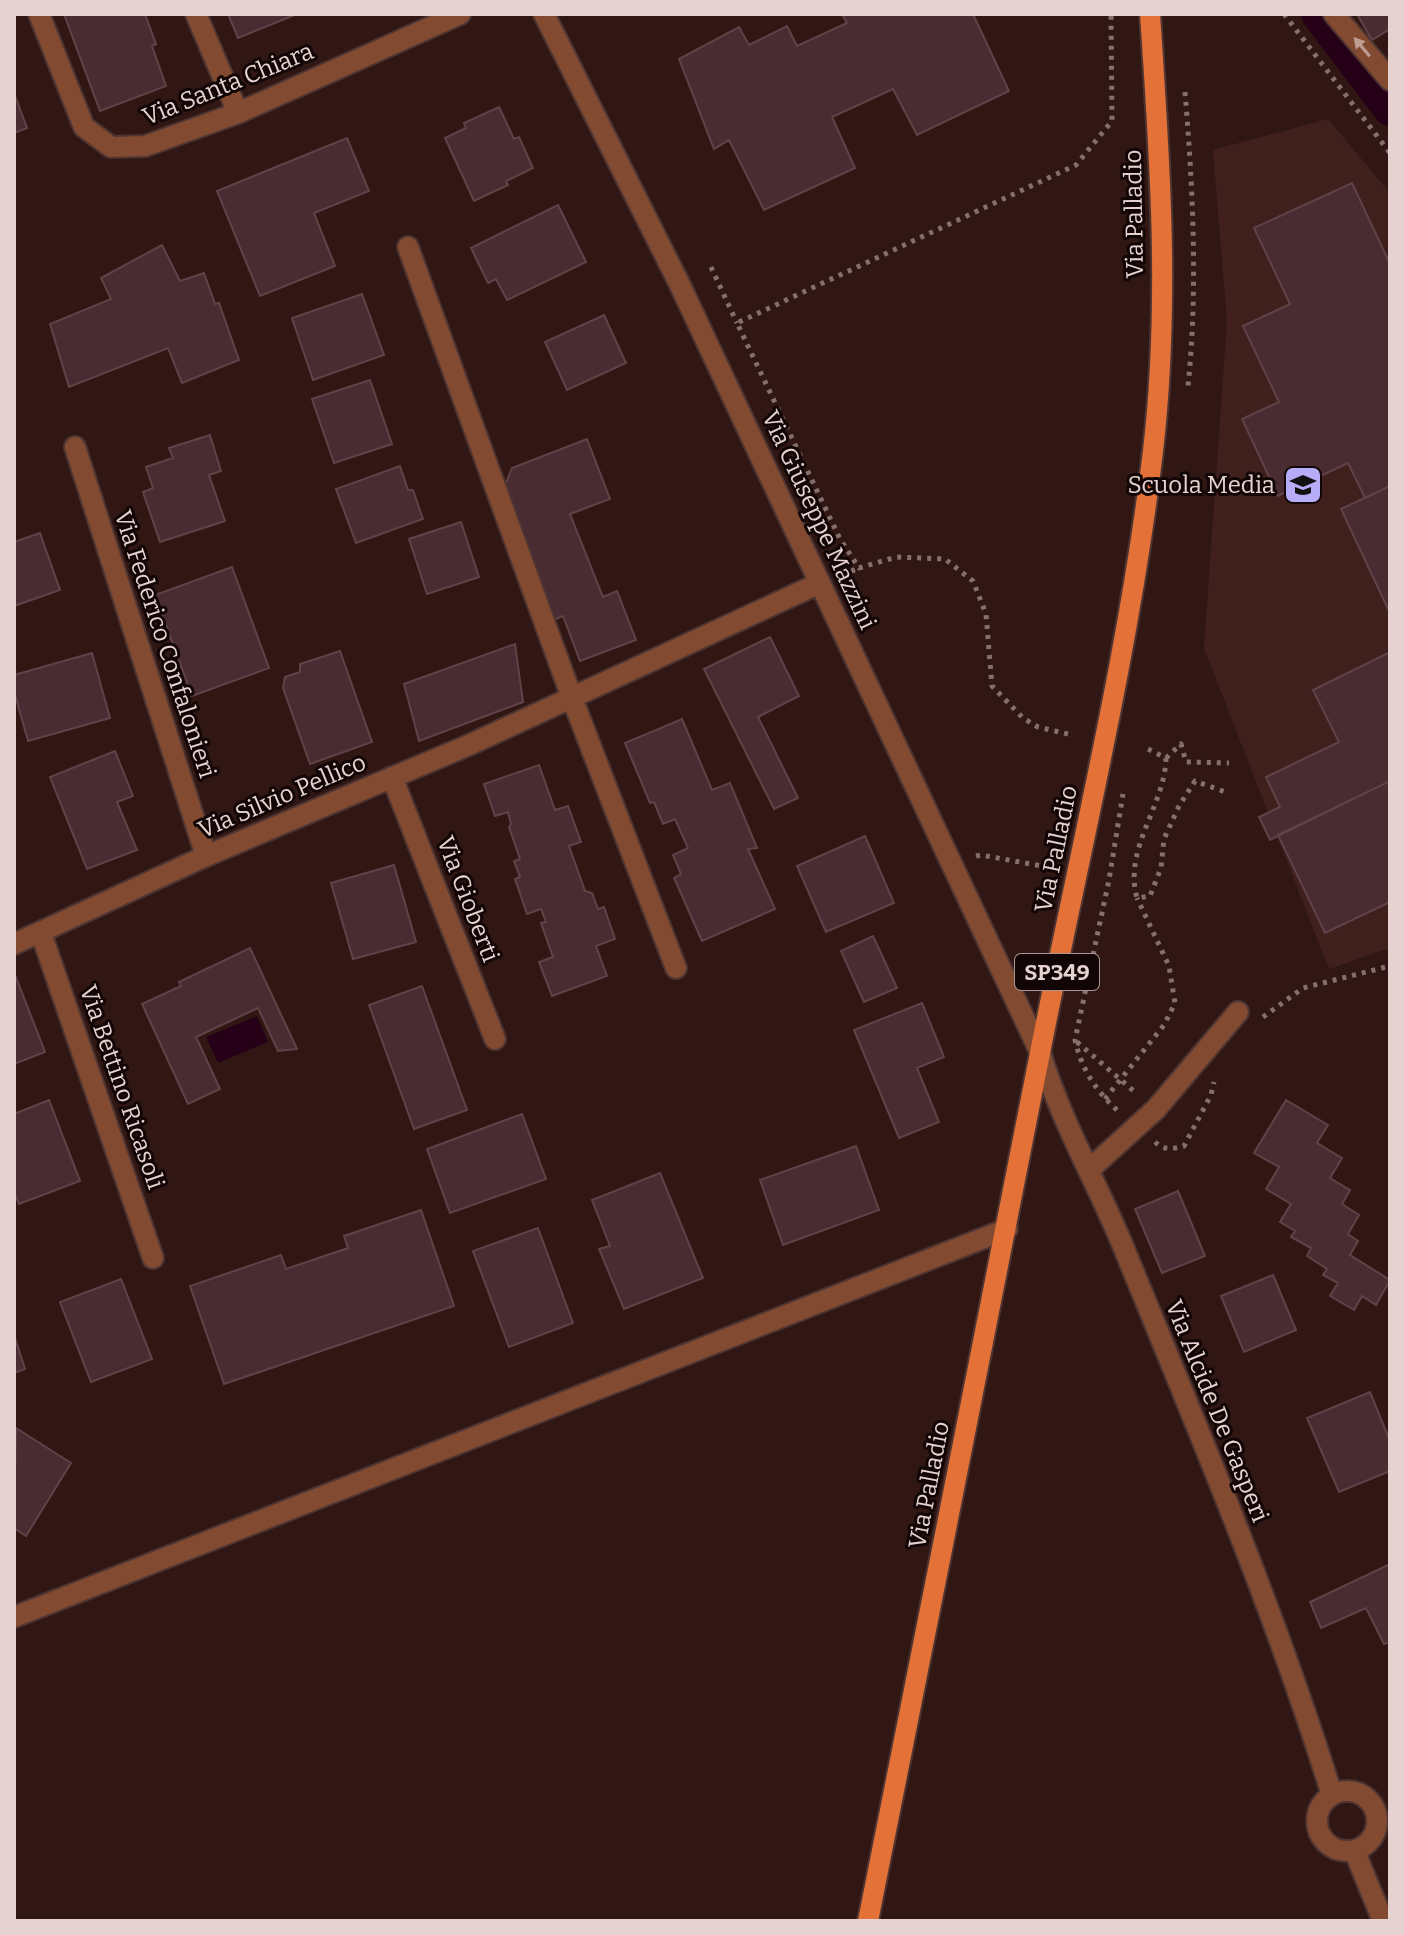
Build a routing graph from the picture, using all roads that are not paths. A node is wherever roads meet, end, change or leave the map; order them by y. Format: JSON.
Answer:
{"nodes":[{"id":1,"x":39,"y":14,"type":"edge"},
{"id":2,"x":196,"y":14,"type":"edge"},
{"id":3,"x":460,"y":14,"type":"edge"},
{"id":4,"x":544,"y":14,"type":"edge"},
{"id":5,"x":1150,"y":14,"type":"edge"},
{"id":6,"x":1334,"y":14,"type":"edge"},
{"id":7,"x":1390,"y":80,"type":"edge"},
{"id":8,"x":238,"y":113,"type":"junction"},
{"id":9,"x":408,"y":247,"type":"dead end"},
{"id":10,"x":75,"y":447,"type":"dead end"},
{"id":11,"x":820,"y":583,"type":"junction"},
{"id":12,"x":572,"y":698,"type":"junction"},
{"id":13,"x":392,"y":777,"type":"junction"},
{"id":14,"x":206,"y":856,"type":"junction"},
{"id":15,"x":41,"y":933,"type":"junction"},
{"id":16,"x":14,"y":944,"type":"edge"},
{"id":17,"x":676,"y":968,"type":"dead end"},
{"id":18,"x":1238,"y":1012,"type":"dead end"},
{"id":19,"x":495,"y":1039,"type":"dead end"},
{"id":20,"x":1040,"y":1052,"type":"junction"},
{"id":21,"x":1090,"y":1169,"type":"junction"},
{"id":22,"x":1007,"y":1229,"type":"junction"},
{"id":23,"x":153,"y":1258,"type":"dead end"},
{"id":24,"x":14,"y":1617,"type":"edge"},
{"id":25,"x":1332,"y":1795,"type":"junction"},
{"id":26,"x":1383,"y":1806,"type":"edge"},
{"id":27,"x":1354,"y":1850,"type":"junction"},
{"id":28,"x":868,"y":1921,"type":"edge"},
{"id":29,"x":1383,"y":1921,"type":"edge"}],
"edges":[{"from":1,"to":8,"type":"street","name":"Via Santa Chiara"},
{"from":2,"to":8,"type":"street"},
{"from":3,"to":8,"type":"street","name":"Via Santa Chiara"},
{"from":4,"to":11,"type":"street","name":"Via Giuseppe Mazzini"},
{"from":5,"to":20,"type":"main road","name":"Via Palladio","number":"SP349"},
{"from":7,"to":6,"type":"street","one_way":true},
{"from":9,"to":12,"type":"street"},
{"from":10,"to":14,"type":"street","name":"Via Federico Confalonieri"},
{"from":11,"to":12,"type":"street","name":"Via Silvio Pellico"},
{"from":11,"to":20,"type":"street","name":"Via Giuseppe Mazzini"},
{"from":12,"to":13,"type":"street","name":"Via Silvio Pellico"},
{"from":12,"to":17,"type":"street"},
{"from":13,"to":14,"type":"street","name":"Via Silvio Pellico"},
{"from":13,"to":19,"type":"street","name":"Via Gioberti"},
{"from":14,"to":15,"type":"street","name":"Via Silvio Pellico"},
{"from":15,"to":16,"type":"street","name":"Via Silvio Pellico"},
{"from":15,"to":23,"type":"street","name":"Via Bettino Ricasoli"},
{"from":18,"to":21,"type":"street"},
{"from":20,"to":21,"type":"street","name":"Via Alcide De Gasperi"},
{"from":20,"to":22,"type":"main road","name":"Via Palladio","number":"SP349"},
{"from":21,"to":25,"type":"street","name":"Via Alcide De Gasperi"},
{"from":22,"to":24,"type":"street"},
{"from":22,"to":28,"type":"main road","name":"Via Palladio","number":"SP349"},
{"from":25,"to":26,"type":"street"},
{"from":25,"to":27,"type":"street"},
{"from":26,"to":27,"type":"street"},
{"from":27,"to":29,"type":"street"}]}
